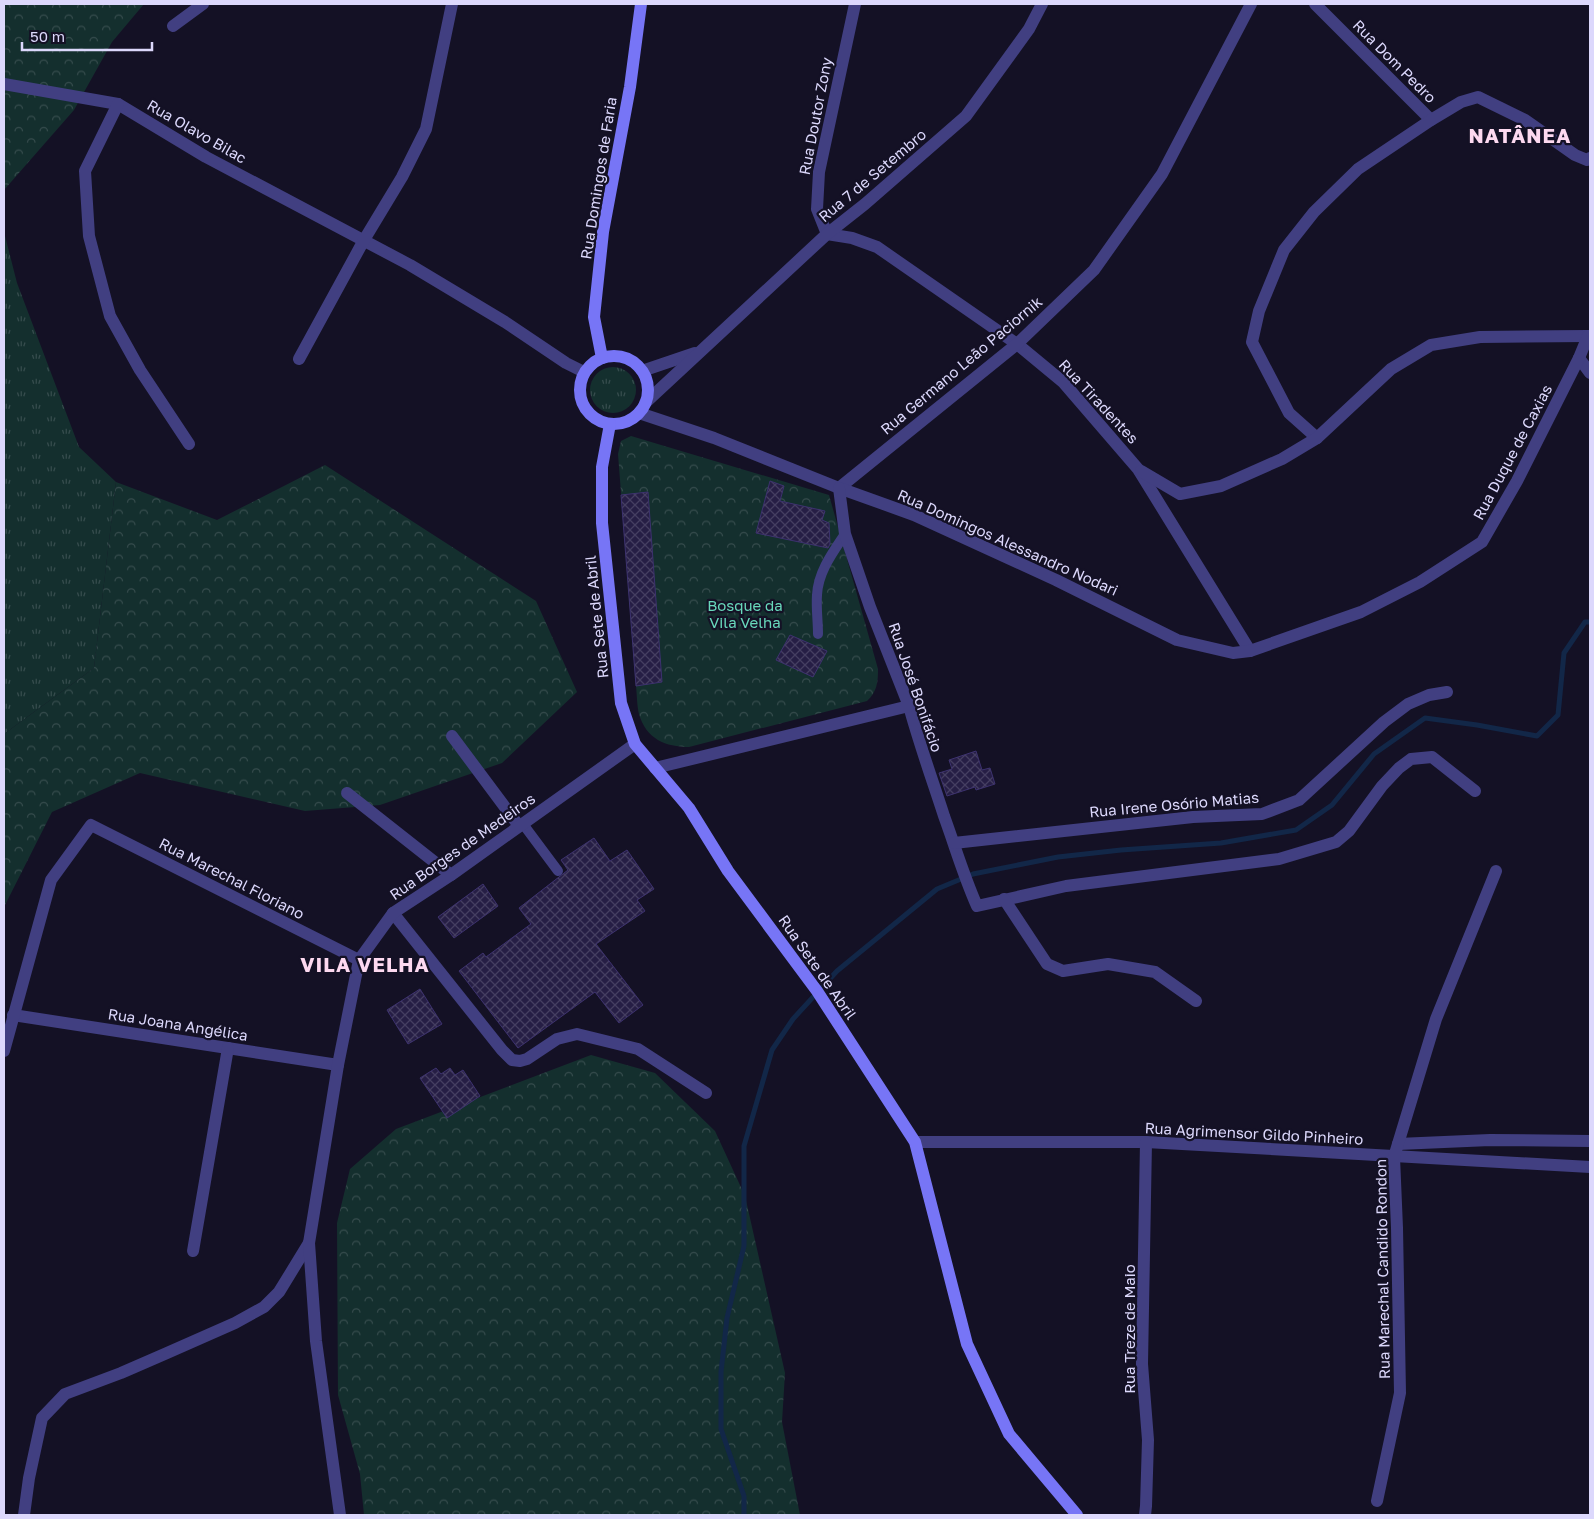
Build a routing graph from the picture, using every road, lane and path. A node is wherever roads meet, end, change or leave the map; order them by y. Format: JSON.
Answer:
{"nodes":[{"id":1,"x":203,"y":4,"type":"edge"},
{"id":2,"x":452,"y":4,"type":"edge"},
{"id":3,"x":641,"y":4,"type":"edge"},
{"id":4,"x":855,"y":4,"type":"edge"},
{"id":5,"x":1042,"y":4,"type":"edge"},
{"id":6,"x":1251,"y":4,"type":"edge"},
{"id":7,"x":1315,"y":4,"type":"edge"},
{"id":8,"x":173,"y":26,"type":"dead end"},
{"id":9,"x":4,"y":84,"type":"edge"},
{"id":10,"x":118,"y":104,"type":"junction"},
{"id":11,"x":1431,"y":120,"type":"junction"},
{"id":12,"x":1590,"y":158,"type":"edge"},
{"id":13,"x":827,"y":234,"type":"junction"},
{"id":14,"x":364,"y":240,"type":"junction"},
{"id":15,"x":1589,"y":336,"type":"edge"},
{"id":16,"x":1017,"y":344,"type":"junction"},
{"id":17,"x":699,"y":351,"type":"junction"},
{"id":18,"x":602,"y":358,"type":"junction"},
{"id":19,"x":1579,"y":358,"type":"junction"},
{"id":20,"x":298,"y":359,"type":"dead end"},
{"id":21,"x":642,"y":371,"type":"junction"},
{"id":22,"x":584,"y":372,"type":"junction"},
{"id":23,"x":1590,"y":373,"type":"edge"},
{"id":24,"x":642,"y":408,"type":"junction"},
{"id":25,"x":610,"y":424,"type":"junction"},
{"id":26,"x":1317,"y":438,"type":"junction"},
{"id":27,"x":189,"y":444,"type":"dead end"},
{"id":28,"x":1138,"y":469,"type":"junction"},
{"id":29,"x":840,"y":488,"type":"junction"},
{"id":30,"x":845,"y":534,"type":"junction"},
{"id":31,"x":818,"y":634,"type":"dead end"},
{"id":32,"x":1250,"y":651,"type":"junction"},
{"id":33,"x":1447,"y":692,"type":"dead end"},
{"id":34,"x":909,"y":706,"type":"junction"},
{"id":35,"x":452,"y":736,"type":"dead end"},
{"id":36,"x":635,"y":744,"type":"junction"},
{"id":37,"x":655,"y":768,"type":"junction"},
{"id":38,"x":1475,"y":791,"type":"dead end"},
{"id":39,"x":347,"y":793,"type":"dead end"},
{"id":40,"x":521,"y":825,"type":"junction"},
{"id":41,"x":954,"y":843,"type":"junction"},
{"id":42,"x":558,"y":871,"type":"dead end"},
{"id":43,"x":1496,"y":872,"type":"dead end"},
{"id":44,"x":451,"y":875,"type":"junction"},
{"id":45,"x":1004,"y":899,"type":"junction"},
{"id":46,"x":393,"y":913,"type":"junction"},
{"id":47,"x":359,"y":960,"type":"junction"},
{"id":48,"x":1196,"y":1000,"type":"dead end"},
{"id":49,"x":13,"y":1015,"type":"junction"},
{"id":50,"x":228,"y":1048,"type":"junction"},
{"id":51,"x":4,"y":1051,"type":"edge"},
{"id":52,"x":338,"y":1065,"type":"junction"},
{"id":53,"x":706,"y":1092,"type":"dead end"},
{"id":54,"x":1590,"y":1141,"type":"edge"},
{"id":55,"x":915,"y":1142,"type":"junction"},
{"id":56,"x":1146,"y":1142,"type":"junction"},
{"id":57,"x":1398,"y":1144,"type":"junction"},
{"id":58,"x":1394,"y":1157,"type":"junction"},
{"id":59,"x":1590,"y":1167,"type":"edge"},
{"id":60,"x":309,"y":1243,"type":"junction"},
{"id":61,"x":192,"y":1251,"type":"dead end"},
{"id":62,"x":1378,"y":1502,"type":"dead end"},
{"id":63,"x":24,"y":1515,"type":"edge"},
{"id":64,"x":340,"y":1515,"type":"edge"},
{"id":65,"x":1077,"y":1515,"type":"edge"},
{"id":66,"x":1145,"y":1515,"type":"edge"}],
"edges":[{"from":1,"to":8,"type":"street"},
{"from":2,"to":14,"type":"street"},
{"from":3,"to":18,"type":"main road","name":"Rua Domingos de Faria"},
{"from":4,"to":13,"type":"street","name":"Rua Doutor Zony"},
{"from":5,"to":13,"type":"street","name":"Rua 7 de Setembro"},
{"from":6,"to":16,"type":"street","name":"Rua Germano Leão Paciornik"},
{"from":7,"to":11,"type":"street","name":"Rua Dom Pedro"},
{"from":9,"to":10,"type":"street"},
{"from":10,"to":14,"type":"street","name":"Rua Olavo Bilac"},
{"from":10,"to":27,"type":"street"},
{"from":11,"to":12,"type":"street"},
{"from":11,"to":26,"type":"street"},
{"from":13,"to":16,"type":"street","name":"Rua Tiradentes"},
{"from":13,"to":17,"type":"street","name":"Rua 7 de Setembro"},
{"from":14,"to":20,"type":"street"},
{"from":14,"to":22,"type":"street","name":"Rua Olavo Bilac"},
{"from":15,"to":19,"type":"street","name":"Rua Duque de Caxias"},
{"from":15,"to":26,"type":"street"},
{"from":16,"to":28,"type":"street","name":"Rua Tiradentes"},
{"from":16,"to":29,"type":"street","name":"Rua Germano Leão Paciornik"},
{"from":17,"to":21,"type":"street","name":"Rua 7 de Setembro"},
{"from":17,"to":24,"type":"street","name":"Rua 7 de Setembro"},
{"from":18,"to":21,"type":"main road"},
{"from":18,"to":22,"type":"main road"},
{"from":19,"to":23,"type":"street"},
{"from":19,"to":32,"type":"street","name":"Rua Duque de Caxias"},
{"from":21,"to":24,"type":"main road"},
{"from":22,"to":25,"type":"main road"},
{"from":24,"to":25,"type":"main road"},
{"from":24,"to":29,"type":"street","name":"Rua Domingos Alessandro Nodari"},
{"from":25,"to":36,"type":"main road","name":"Rua Sete de Abril"},
{"from":26,"to":28,"type":"street"},
{"from":28,"to":32,"type":"street","name":"Rua Tiradentes"},
{"from":29,"to":30,"type":"street","name":"Rua José Bonifácio"},
{"from":29,"to":32,"type":"street","name":"Rua Domingos Alessandro Nodari"},
{"from":30,"to":31,"type":"lane"},
{"from":30,"to":34,"type":"street","name":"Rua José Bonifácio"},
{"from":33,"to":41,"type":"street","name":"Rua Irene Osório Matias"},
{"from":34,"to":37,"type":"street"},
{"from":34,"to":41,"type":"street","name":"Rua José Bonifácio"},
{"from":35,"to":40,"type":"street"},
{"from":36,"to":37,"type":"main road","name":"Rua Sete de Abril"},
{"from":36,"to":40,"type":"street","name":"Rua Borges de Medeiros"},
{"from":37,"to":55,"type":"main road","name":"Rua Sete de Abril"},
{"from":38,"to":45,"type":"street"},
{"from":39,"to":44,"type":"street"},
{"from":40,"to":42,"type":"lane"},
{"from":40,"to":44,"type":"street","name":"Rua Borges de Medeiros"},
{"from":41,"to":45,"type":"street","name":"Rua José Bonifácio"},
{"from":43,"to":57,"type":"street","name":"Rua Marechal Candido Rondon"},
{"from":44,"to":46,"type":"street","name":"Rua Borges de Medeiros"},
{"from":45,"to":48,"type":"street"},
{"from":46,"to":47,"type":"street","name":"Rua Borges de Medeiros"},
{"from":46,"to":53,"type":"street"},
{"from":47,"to":49,"type":"street","name":"Rua Marechal Floriano"},
{"from":47,"to":52,"type":"street","name":"Rua Borges de Medeiros"},
{"from":49,"to":50,"type":"street","name":"Rua Joana Angélica"},
{"from":49,"to":51,"type":"street"},
{"from":50,"to":52,"type":"street","name":"Rua Joana Angélica"},
{"from":50,"to":61,"type":"street"},
{"from":52,"to":60,"type":"street","name":"Rua Borges de Medeiros"},
{"from":54,"to":57,"type":"street"},
{"from":55,"to":56,"type":"street","name":"Rua Agrimensor Gildo Pinheiro"},
{"from":55,"to":65,"type":"main road","name":"Rua Sete de Abril"},
{"from":56,"to":58,"type":"street","name":"Rua Agrimensor Gildo Pinheiro"},
{"from":56,"to":66,"type":"street","name":"Rua Treze de Maio"},
{"from":57,"to":58,"type":"street","name":"Rua Marechal Candido Rondon"},
{"from":58,"to":59,"type":"street","name":"Rua Agrimensor Gildo Pinheiro"},
{"from":58,"to":62,"type":"street","name":"Rua Marechal Candido Rondon"},
{"from":60,"to":63,"type":"street"},
{"from":60,"to":64,"type":"street"}]}
